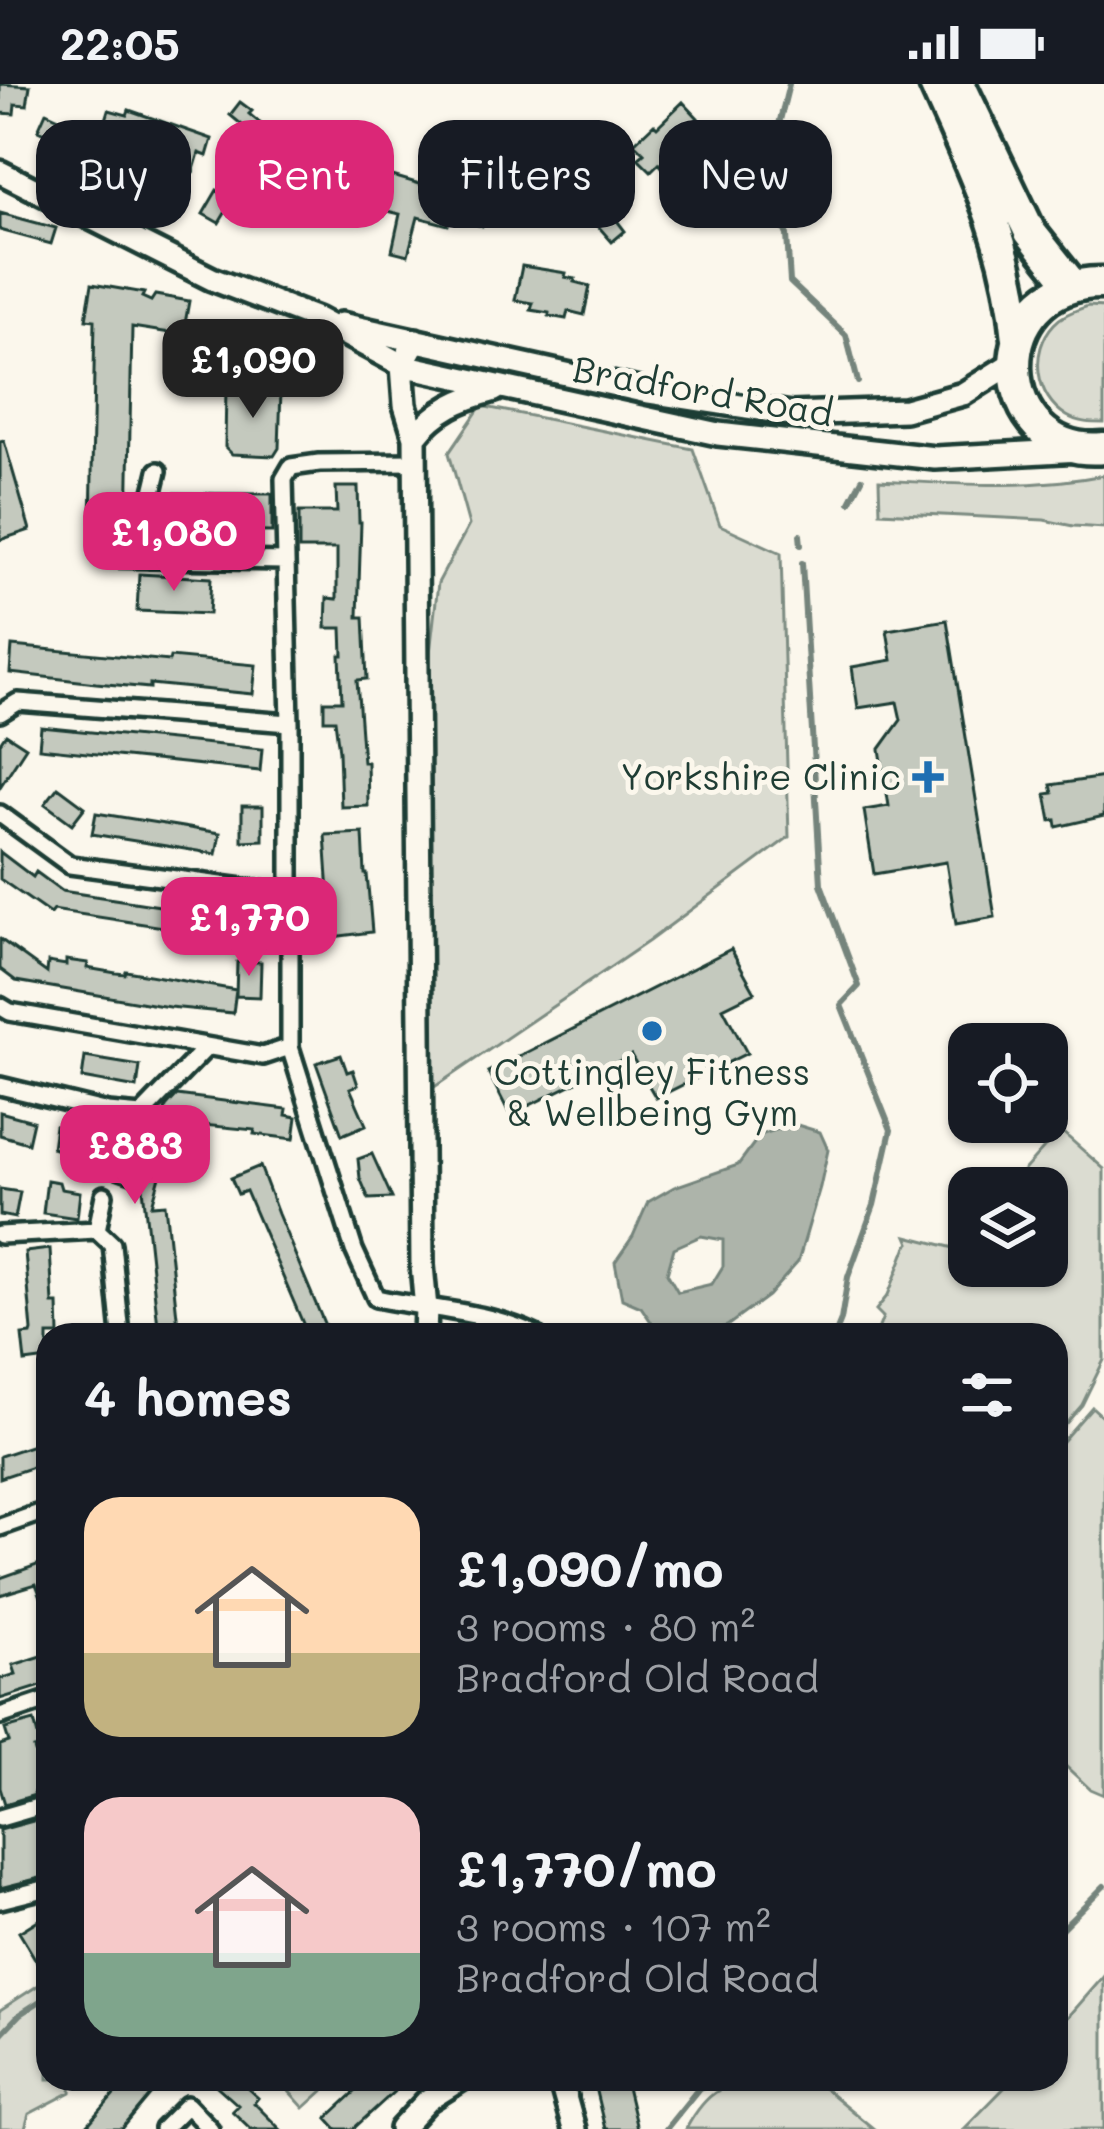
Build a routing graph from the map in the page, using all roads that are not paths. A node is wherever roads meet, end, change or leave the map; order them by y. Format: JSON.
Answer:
{"nodes":[{"id":1,"x":935,"y":84,"type":"edge"},
{"id":2,"x":959,"y":102,"type":"edge"},
{"id":3,"x":0,"y":172,"type":"edge"},
{"id":4,"x":1089,"y":284,"type":"edge"},
{"id":5,"x":317,"y":319,"type":"junction"},
{"id":6,"x":421,"y":341,"type":"junction"},
{"id":7,"x":1016,"y":351,"type":"junction"},
{"id":8,"x":402,"y":365,"type":"junction"},
{"id":9,"x":434,"y":373,"type":"junction"},
{"id":10,"x":502,"y":388,"type":"junction"},
{"id":11,"x":432,"y":416,"type":"junction"},
{"id":12,"x":415,"y":437,"type":"junction"},
{"id":13,"x":1098,"y":448,"type":"edge"},
{"id":14,"x":415,"y":462,"type":"junction"},
{"id":15,"x":158,"y":471,"type":"dead end"},
{"id":16,"x":104,"y":557,"type":"dead end"},
{"id":17,"x":149,"y":559,"type":"junction"},
{"id":18,"x":284,"y":561,"type":"junction"},
{"id":19,"x":0,"y":713,"type":"edge"},
{"id":20,"x":290,"y":723,"type":"junction"},
{"id":21,"x":0,"y":814,"type":"edge"},
{"id":22,"x":289,"y":894,"type":"junction"},
{"id":23,"x":0,"y":1006,"type":"edge"},
{"id":24,"x":206,"y":1047,"type":"junction"},
{"id":25,"x":290,"y":1047,"type":"junction"},
{"id":26,"x":0,"y":1086,"type":"edge"},
{"id":27,"x":104,"y":1195,"type":"dead end"},
{"id":28,"x":97,"y":1230,"type":"junction"},
{"id":29,"x":0,"y":1235,"type":"edge"},
{"id":30,"x":426,"y":1309,"type":"junction"},
{"id":31,"x":121,"y":1323,"type":"edge"},
{"id":32,"x":425,"y":1323,"type":"edge"},
{"id":33,"x":505,"y":1323,"type":"edge"},
{"id":34,"x":36,"y":1514,"type":"edge"},
{"id":35,"x":0,"y":1527,"type":"edge"},
{"id":36,"x":36,"y":1704,"type":"edge"},
{"id":37,"x":0,"y":1716,"type":"edge"},
{"id":38,"x":36,"y":1808,"type":"edge"},
{"id":39,"x":0,"y":1819,"type":"edge"},
{"id":40,"x":36,"y":1891,"type":"edge"},
{"id":41,"x":0,"y":1900,"type":"edge"},
{"id":42,"x":442,"y":2091,"type":"edge"},
{"id":43,"x":563,"y":2091,"type":"edge"},
{"id":44,"x":163,"y":2129,"type":"edge"},
{"id":45,"x":210,"y":2129,"type":"edge"},
{"id":46,"x":401,"y":2129,"type":"edge"},
{"id":47,"x":574,"y":2129,"type":"edge"}],
"edges":[{"from":1,"to":2,"type":"highway"},
{"from":2,"to":4,"type":"highway"},
{"from":2,"to":7,"type":"highway"},
{"from":3,"to":5,"type":"main road","name":"Bradford Road"},
{"from":4,"to":7,"type":"highway"},
{"from":5,"to":6,"type":"main road","name":"Bradford Road"},
{"from":5,"to":8,"type":"main road","name":"Bradford Road"},
{"from":6,"to":7,"type":"main road","name":"Bradford Road"},
{"from":6,"to":8,"type":"main road"},
{"from":6,"to":9,"type":"main road"},
{"from":7,"to":13,"type":"highway"},
{"from":8,"to":9,"type":"main road","name":"Bradford Road"},
{"from":8,"to":12,"type":"main road"},
{"from":9,"to":10,"type":"main road","name":"Bradford Road"},
{"from":9,"to":11,"type":"main road"},
{"from":10,"to":11,"type":"main road"},
{"from":10,"to":13,"type":"main road","name":"Bradford Road"},
{"from":11,"to":12,"type":"main road"},
{"from":12,"to":14,"type":"main road"},
{"from":14,"to":18,"type":"street"},
{"from":14,"to":30,"type":"main road"},
{"from":15,"to":17,"type":"street"},
{"from":16,"to":17,"type":"street"},
{"from":17,"to":18,"type":"street"},
{"from":18,"to":20,"type":"street"},
{"from":19,"to":20,"type":"street"},
{"from":20,"to":22,"type":"street"},
{"from":21,"to":22,"type":"street"},
{"from":22,"to":25,"type":"street"},
{"from":23,"to":24,"type":"street"},
{"from":24,"to":25,"type":"street"},
{"from":24,"to":26,"type":"street"},
{"from":25,"to":30,"type":"street"},
{"from":27,"to":28,"type":"street"},
{"from":28,"to":29,"type":"street"},
{"from":28,"to":31,"type":"street"},
{"from":30,"to":32,"type":"main road"},
{"from":30,"to":33,"type":"street"},
{"from":34,"to":35,"type":"street"},
{"from":36,"to":37,"type":"street"},
{"from":38,"to":39,"type":"street"},
{"from":40,"to":41,"type":"street"},
{"from":42,"to":46,"type":"main road"},
{"from":43,"to":47,"type":"main road"},
{"from":44,"to":45,"type":"street"}]}
